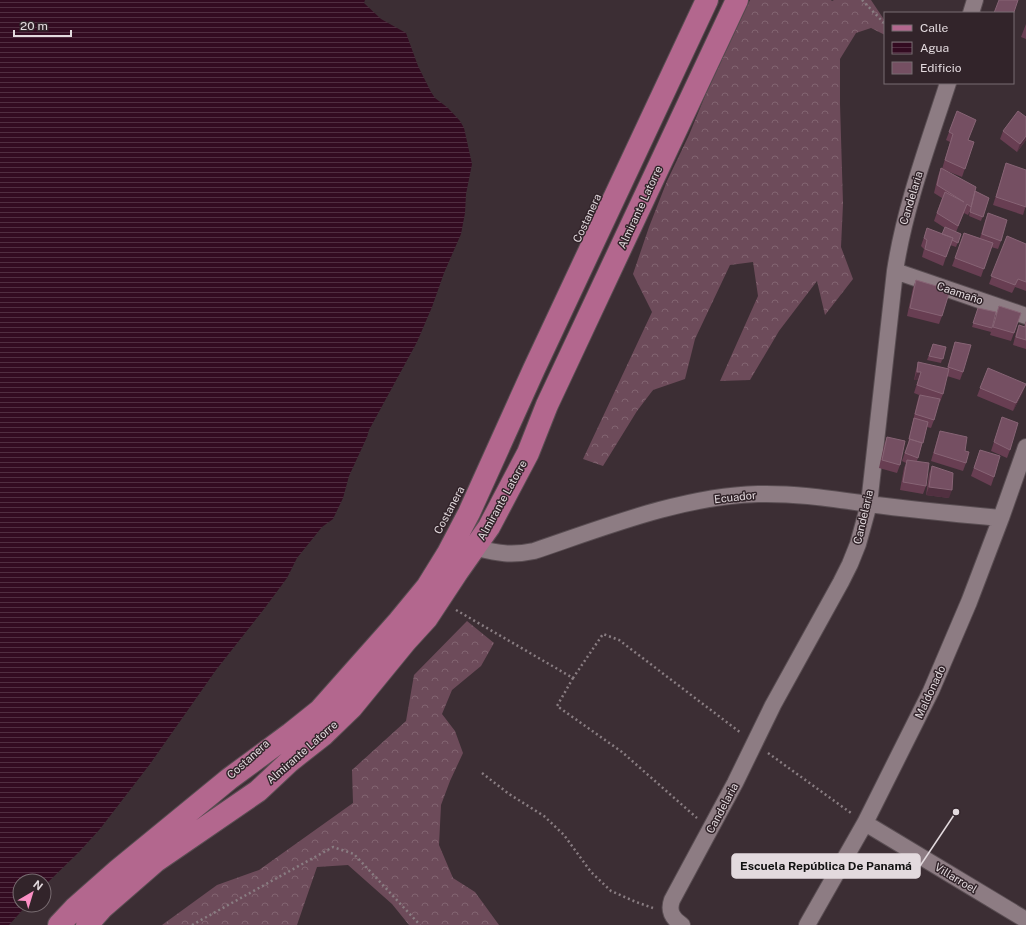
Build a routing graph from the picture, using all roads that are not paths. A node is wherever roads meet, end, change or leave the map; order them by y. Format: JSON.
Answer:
{"nodes":[{"id":1,"x":707,"y":0,"type":"edge"},
{"id":2,"x":737,"y":0,"type":"edge"},
{"id":3,"x":975,"y":0,"type":"edge"},
{"id":4,"x":971,"y":12,"type":"edge"},
{"id":5,"x":948,"y":84,"type":"edge"},
{"id":6,"x":895,"y":271,"type":"junction"},
{"id":7,"x":1026,"y":316,"type":"edge"},
{"id":8,"x":1026,"y":447,"type":"edge"},
{"id":9,"x":869,"y":504,"type":"junction"},
{"id":10,"x":1001,"y":518,"type":"junction"},
{"id":11,"x":476,"y":548,"type":"junction"},
{"id":12,"x":865,"y":823,"type":"junction"},
{"id":13,"x":677,"y":920,"type":"edge"},
{"id":14,"x":1026,"y":920,"type":"edge"},
{"id":15,"x":59,"y":925,"type":"edge"},
{"id":16,"x":87,"y":925,"type":"edge"},
{"id":17,"x":807,"y":925,"type":"edge"}],
"edges":[{"from":1,"to":15,"type":"main road","name":"Almirante Latorre"},
{"from":2,"to":11,"type":"main road","name":"Almirante Latorre"},
{"from":3,"to":4,"type":"street"},
{"from":5,"to":6,"type":"street","name":"Candelaria"},
{"from":6,"to":7,"type":"street","name":"Caamaño"},
{"from":6,"to":9,"type":"street","name":"Candelaria"},
{"from":8,"to":10,"type":"street","name":"Maldonado"},
{"from":9,"to":10,"type":"street","name":"Ecuador"},
{"from":9,"to":11,"type":"street","name":"Ecuador"},
{"from":9,"to":13,"type":"street","name":"Candelaria"},
{"from":10,"to":12,"type":"street","name":"Maldonado"},
{"from":11,"to":16,"type":"main road","name":"Almirante Latorre"},
{"from":12,"to":14,"type":"street","name":"Villarroel"},
{"from":12,"to":17,"type":"street","name":"Maldonado"}]}
